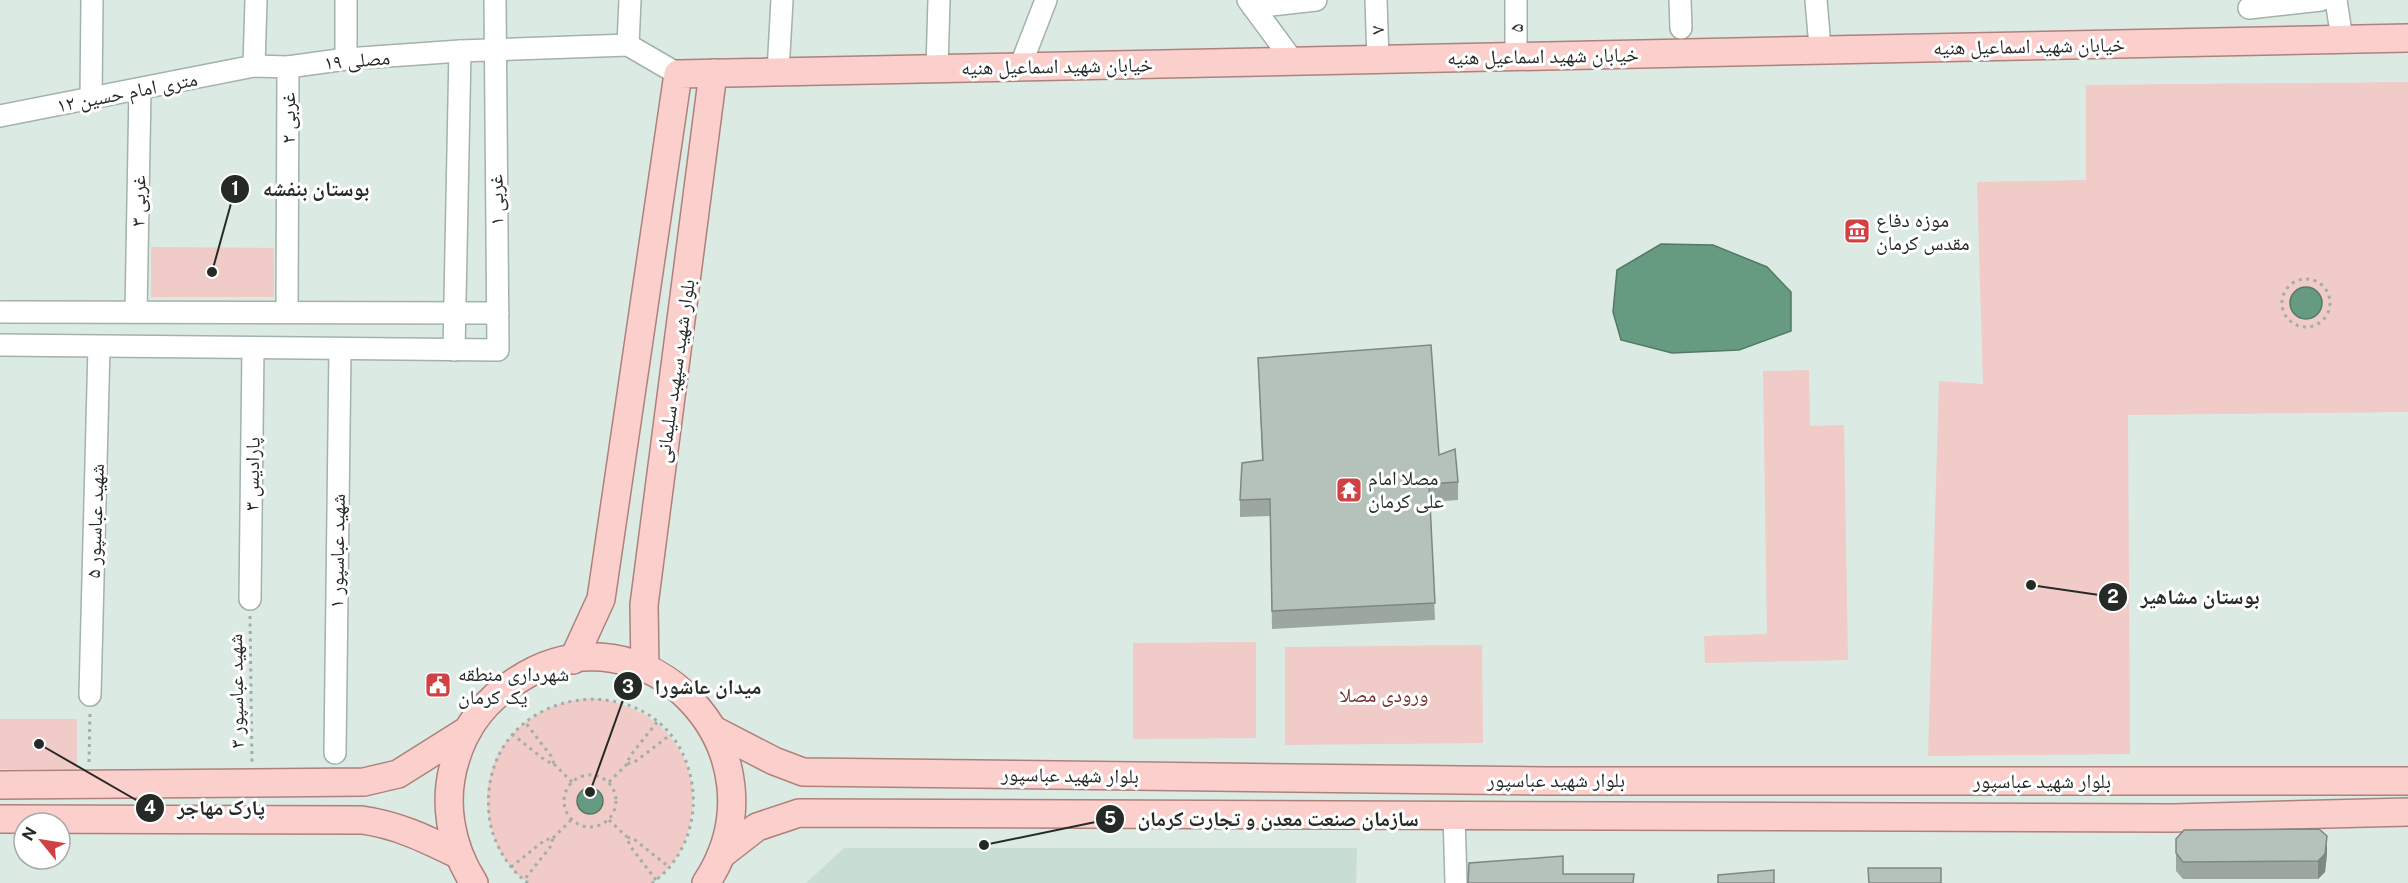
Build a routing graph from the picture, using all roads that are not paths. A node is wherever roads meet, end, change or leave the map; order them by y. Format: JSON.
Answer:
{"nodes":[{"id":1,"x":93,"y":0,"type":"edge"},
{"id":2,"x":256,"y":0,"type":"edge"},
{"id":3,"x":346,"y":0,"type":"edge"},
{"id":4,"x":495,"y":0,"type":"edge"},
{"id":5,"x":630,"y":0,"type":"edge"},
{"id":6,"x":782,"y":0,"type":"edge"},
{"id":7,"x":939,"y":0,"type":"edge"},
{"id":8,"x":1046,"y":0,"type":"edge"},
{"id":9,"x":1316,"y":0,"type":"edge"},
{"id":10,"x":1376,"y":0,"type":"edge"},
{"id":11,"x":1516,"y":0,"type":"edge"},
{"id":12,"x":1680,"y":0,"type":"edge"},
{"id":13,"x":1816,"y":0,"type":"edge"},
{"id":14,"x":2321,"y":0,"type":"edge"},
{"id":15,"x":2336,"y":0,"type":"edge"},
{"id":16,"x":1251,"y":4,"type":"edge"},
{"id":17,"x":2249,"y":8,"type":"dead end"},
{"id":18,"x":1681,"y":28,"type":"dead end"},
{"id":19,"x":1819,"y":35,"type":"dead end"},
{"id":20,"x":2408,"y":38,"type":"edge"},
{"id":21,"x":2342,"y":39,"type":"junction"},
{"id":22,"x":628,"y":45,"type":"junction"},
{"id":23,"x":495,"y":49,"type":"junction"},
{"id":24,"x":460,"y":51,"type":"junction"},
{"id":25,"x":1516,"y":57,"type":"junction"},
{"id":26,"x":346,"y":59,"type":"junction"},
{"id":27,"x":1378,"y":60,"type":"junction"},
{"id":28,"x":1293,"y":62,"type":"junction"},
{"id":29,"x":254,"y":66,"type":"junction"},
{"id":30,"x":288,"y":67,"type":"junction"},
{"id":31,"x":1020,"y":67,"type":"junction"},
{"id":32,"x":937,"y":69,"type":"junction"},
{"id":33,"x":777,"y":72,"type":"junction"},
{"id":34,"x":678,"y":74,"type":"junction"},
{"id":35,"x":713,"y":74,"type":"junction"},
{"id":36,"x":140,"y":90,"type":"junction"},
{"id":37,"x":92,"y":99,"type":"junction"},
{"id":38,"x":0,"y":116,"type":"edge"},
{"id":39,"x":0,"y":312,"type":"edge"},
{"id":40,"x":136,"y":312,"type":"junction"},
{"id":41,"x":287,"y":312,"type":"junction"},
{"id":42,"x":498,"y":313,"type":"junction"},
{"id":43,"x":455,"y":315,"type":"junction"},
{"id":44,"x":0,"y":345,"type":"edge"},
{"id":45,"x":99,"y":347,"type":"junction"},
{"id":46,"x":253,"y":349,"type":"junction"},
{"id":47,"x":340,"y":350,"type":"junction"},
{"id":48,"x":454,"y":350,"type":"junction"},
{"id":49,"x":250,"y":599,"type":"road end"},
{"id":50,"x":573,"y":660,"type":"junction"},
{"id":51,"x":645,"y":669,"type":"junction"},
{"id":52,"x":90,"y":695,"type":"road end"},
{"id":53,"x":468,"y":730,"type":"junction"},
{"id":54,"x":714,"y":730,"type":"junction"},
{"id":55,"x":335,"y":753,"type":"dead end"},
{"id":56,"x":1546,"y":781,"type":"junction"},
{"id":57,"x":2171,"y":782,"type":"junction"},
{"id":58,"x":2408,"y":782,"type":"edge"},
{"id":59,"x":0,"y":785,"type":"edge"},
{"id":60,"x":2408,"y":812,"type":"edge"},
{"id":61,"x":1454,"y":815,"type":"junction"},
{"id":62,"x":1545,"y":815,"type":"junction"},
{"id":63,"x":2173,"y":818,"type":"junction"},
{"id":64,"x":0,"y":819,"type":"edge"},
{"id":65,"x":459,"y":855,"type":"junction"},
{"id":66,"x":721,"y":855,"type":"junction"},
{"id":67,"x":474,"y":883,"type":"edge"},
{"id":68,"x":706,"y":883,"type":"edge"},
{"id":69,"x":1456,"y":883,"type":"edge"}],
"edges":[{"from":1,"to":37,"type":"street"},
{"from":2,"to":29,"type":"street"},
{"from":3,"to":26,"type":"street"},
{"from":4,"to":23,"type":"street","name":"۱ غربی"},
{"from":5,"to":22,"type":"street"},
{"from":6,"to":33,"type":"street"},
{"from":7,"to":32,"type":"street"},
{"from":8,"to":31,"type":"street"},
{"from":9,"to":16,"type":"street"},
{"from":10,"to":27,"type":"street","name":"۷"},
{"from":11,"to":25,"type":"street","name":"۵"},
{"from":12,"to":18,"type":"street"},
{"from":13,"to":19,"type":"street"},
{"from":14,"to":17,"type":"street"},
{"from":15,"to":21,"type":"street"},
{"from":16,"to":28,"type":"street"},
{"from":20,"to":21,"type":"main road","name":"خیابان شهید اسماعیل هنیه"},
{"from":21,"to":25,"type":"main road","name":"خیابان شهید اسماعیل هنیه"},
{"from":22,"to":23,"type":"street","name":"مصلی ۱۹"},
{"from":22,"to":34,"type":"street"},
{"from":23,"to":24,"type":"street","name":"مصلی ۱۹"},
{"from":23,"to":42,"type":"street","name":"۱ غربی"},
{"from":24,"to":26,"type":"street","name":"مصلی ۱۹"},
{"from":24,"to":43,"type":"street","name":"۱ غربی"},
{"from":25,"to":27,"type":"main road","name":"خیابان شهید اسماعیل هنیه"},
{"from":26,"to":30,"type":"street","name":"مصلی ۱۹"},
{"from":27,"to":28,"type":"main road","name":"خیابان شهید اسماعیل هنیه"},
{"from":28,"to":31,"type":"main road","name":"خیابان شهید اسماعیل هنیه"},
{"from":29,"to":30,"type":"street","name":"مصلی ۱۹"},
{"from":29,"to":36,"type":"street","name":"۱۲ متری امام حسین"},
{"from":30,"to":41,"type":"street","name":"۲ غربی"},
{"from":31,"to":32,"type":"main road","name":"خیابان شهید اسماعیل هنیه"},
{"from":32,"to":33,"type":"main road","name":"خیابان شهید اسماعیل هنیه"},
{"from":33,"to":35,"type":"main road","name":"خیابان شهید اسماعیل هنیه"},
{"from":34,"to":35,"type":"main road","name":"خیابان شهید اسماعیل هنیه"},
{"from":34,"to":50,"type":"main road","name":"بلوار شهید سپهبد سلیمانی"},
{"from":35,"to":51,"type":"main road","name":"بلوار شهید سپهبد سلیمانی"},
{"from":36,"to":37,"type":"street","name":"۱۲ متری امام حسین"},
{"from":36,"to":40,"type":"street","name":"۳ غربی"},
{"from":37,"to":38,"type":"street","name":"۱۲ متری امام حسین"},
{"from":39,"to":40,"type":"street"},
{"from":40,"to":41,"type":"street"},
{"from":41,"to":43,"type":"street"},
{"from":42,"to":43,"type":"street"},
{"from":42,"to":48,"type":"street","name":"۱ غربی"},
{"from":43,"to":48,"type":"street","name":"۱ غربی"},
{"from":44,"to":45,"type":"street"},
{"from":45,"to":46,"type":"street"},
{"from":45,"to":52,"type":"street","name":"شهید عباسپور ۵"},
{"from":46,"to":47,"type":"street"},
{"from":46,"to":49,"type":"street","name":"پارادیس ۳"},
{"from":47,"to":48,"type":"street"},
{"from":47,"to":55,"type":"street","name":"شهید عباسپور ۱"},
{"from":50,"to":51,"type":"main road"},
{"from":50,"to":53,"type":"main road"},
{"from":51,"to":54,"type":"main road"},
{"from":53,"to":59,"type":"main road"},
{"from":53,"to":65,"type":"main road"},
{"from":54,"to":56,"type":"main road","name":"بلوار شهید عباسپور"},
{"from":54,"to":66,"type":"main road"},
{"from":56,"to":57,"type":"main road","name":"بلوار شهید عباسپور"},
{"from":56,"to":62,"type":"main road"},
{"from":57,"to":58,"type":"main road","name":"بلوار شهید عباسپور"},
{"from":57,"to":63,"type":"main road"},
{"from":60,"to":63,"type":"main road","name":"بلوار شهید عباسپور"},
{"from":61,"to":62,"type":"main road","name":"بلوار شهید عباسپور"},
{"from":61,"to":66,"type":"main road","name":"بلوار شهید عباسپور"},
{"from":61,"to":69,"type":"street"},
{"from":62,"to":63,"type":"main road","name":"بلوار شهید عباسپور"},
{"from":64,"to":65,"type":"main road"},
{"from":65,"to":67,"type":"main road"},
{"from":66,"to":68,"type":"main road"}]}
